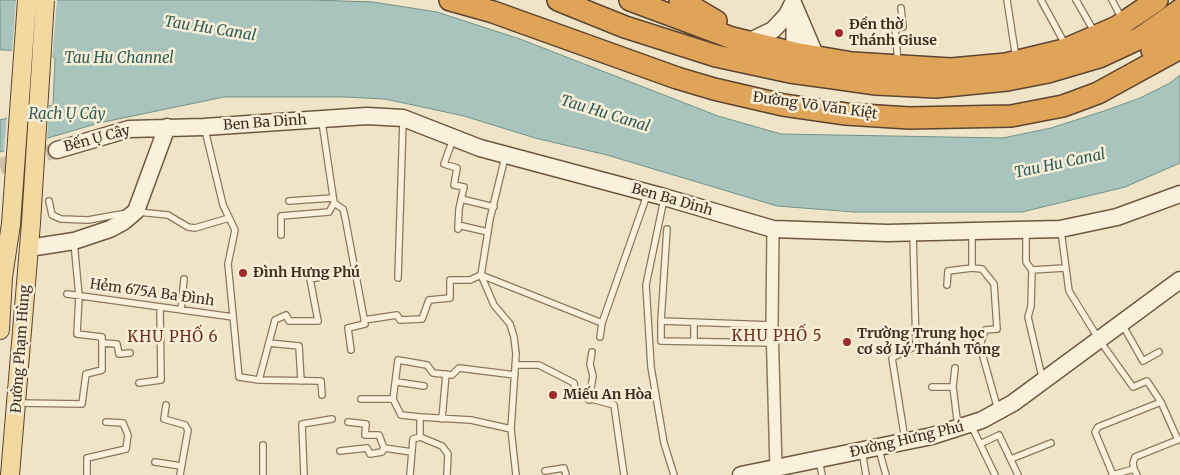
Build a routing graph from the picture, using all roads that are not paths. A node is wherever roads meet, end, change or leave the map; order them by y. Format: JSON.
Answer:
{"nodes":[{"id":1,"x":27,"y":0,"type":"edge"},
{"id":2,"x":45,"y":0,"type":"edge"},
{"id":3,"x":450,"y":0,"type":"edge"},
{"id":4,"x":630,"y":0,"type":"edge"},
{"id":5,"x":680,"y":0,"type":"edge"},
{"id":6,"x":1007,"y":0,"type":"edge"},
{"id":7,"x":1041,"y":0,"type":"edge"},
{"id":8,"x":1076,"y":0,"type":"edge"},
{"id":9,"x":1112,"y":0,"type":"edge"},
{"id":10,"x":793,"y":1,"type":"edge"},
{"id":11,"x":1154,"y":1,"type":"edge"},
{"id":12,"x":494,"y":6,"type":"edge"},
{"id":13,"x":901,"y":8,"type":"dead end"},
{"id":14,"x":554,"y":9,"type":"edge"},
{"id":15,"x":1180,"y":10,"type":"edge"},
{"id":16,"x":1124,"y":23,"type":"junction"},
{"id":17,"x":1180,"y":31,"type":"edge"},
{"id":18,"x":1097,"y":37,"type":"junction"},
{"id":19,"x":740,"y":40,"type":"junction"},
{"id":20,"x":1180,"y":48,"type":"edge"},
{"id":21,"x":1067,"y":49,"type":"junction"},
{"id":22,"x":816,"y":57,"type":"junction"},
{"id":23,"x":1017,"y":62,"type":"junction"},
{"id":24,"x":898,"y":67,"type":"junction"},
{"id":25,"x":829,"y":78,"type":"junction"},
{"id":26,"x":788,"y":81,"type":"junction"},
{"id":27,"x":403,"y":118,"type":"junction"},
{"id":28,"x":322,"y":120,"type":"junction"},
{"id":29,"x":167,"y":126,"type":"junction"},
{"id":30,"x":204,"y":127,"type":"junction"},
{"id":31,"x":454,"y":137,"type":"junction"},
{"id":32,"x":57,"y":150,"type":"tunnel mouth"},
{"id":33,"x":506,"y":154,"type":"junction"},
{"id":34,"x":647,"y":192,"type":"junction"},
{"id":35,"x":1180,"y":194,"type":"edge"},
{"id":36,"x":664,"y":197,"type":"junction"},
{"id":37,"x":461,"y":199,"type":"junction"},
{"id":38,"x":49,"y":201,"type":"dead end"},
{"id":39,"x":289,"y":201,"type":"dead end"},
{"id":40,"x":333,"y":201,"type":"junction"},
{"id":41,"x":494,"y":207,"type":"junction"},
{"id":42,"x":136,"y":211,"type":"junction"},
{"id":43,"x":229,"y":218,"type":"junction"},
{"id":44,"x":667,"y":229,"type":"dead end"},
{"id":45,"x":773,"y":229,"type":"junction"},
{"id":46,"x":1060,"y":229,"type":"junction"},
{"id":47,"x":1026,"y":230,"type":"junction"},
{"id":48,"x":972,"y":231,"type":"junction"},
{"id":49,"x":488,"y":232,"type":"junction"},
{"id":50,"x":913,"y":233,"type":"junction"},
{"id":51,"x":281,"y":235,"type":"dead end"},
{"id":52,"x":74,"y":241,"type":"junction"},
{"id":53,"x":29,"y":248,"type":"junction"},
{"id":54,"x":3,"y":257,"type":"edge"},
{"id":55,"x":972,"y":268,"type":"junction"},
{"id":56,"x":1064,"y":268,"type":"junction"},
{"id":57,"x":1032,"y":270,"type":"junction"},
{"id":58,"x":355,"y":271,"type":"junction"},
{"id":59,"x":480,"y":275,"type":"junction"},
{"id":60,"x":398,"y":278,"type":"dead end"},
{"id":61,"x":184,"y":279,"type":"dead end"},
{"id":62,"x":1180,"y":280,"type":"edge"},
{"id":63,"x":947,"y":285,"type":"dead end"},
{"id":64,"x":67,"y":294,"type":"dead end"},
{"id":65,"x":79,"y":296,"type":"junction"},
{"id":66,"x":160,"y":307,"type":"junction"},
{"id":67,"x":181,"y":310,"type":"junction"},
{"id":68,"x":233,"y":317,"type":"junction"},
{"id":69,"x":364,"y":320,"type":"junction"},
{"id":70,"x":661,"y":321,"type":"junction"},
{"id":71,"x":694,"y":322,"type":"junction"},
{"id":72,"x":602,"y":323,"type":"junction"},
{"id":73,"x":1122,"y":324,"type":"junction"},
{"id":74,"x":772,"y":325,"type":"junction"},
{"id":75,"x":0,"y":330,"type":"edge"},
{"id":76,"x":600,"y":337,"type":"dead end"},
{"id":77,"x":1100,"y":340,"type":"junction"},
{"id":78,"x":694,"y":341,"type":"junction"},
{"id":79,"x":102,"y":343,"type":"junction"},
{"id":80,"x":269,"y":343,"type":"junction"},
{"id":81,"x":773,"y":343,"type":"junction"},
{"id":82,"x":351,"y":350,"type":"dead end"},
{"id":83,"x":592,"y":352,"type":"dead end"},
{"id":84,"x":1160,"y":352,"type":"dead end"},
{"id":85,"x":130,"y":353,"type":"dead end"},
{"id":86,"x":515,"y":365,"type":"junction"},
{"id":87,"x":955,"y":368,"type":"dead end"},
{"id":88,"x":446,"y":374,"type":"junction"},
{"id":89,"x":515,"y":375,"type":"junction"},
{"id":90,"x":259,"y":380,"type":"junction"},
{"id":91,"x":301,"y":381,"type":"junction"},
{"id":92,"x":397,"y":382,"type":"junction"},
{"id":93,"x":1044,"y":382,"type":"junction"},
{"id":94,"x":139,"y":383,"type":"dead end"},
{"id":95,"x":424,"y":386,"type":"dead end"},
{"id":96,"x":932,"y":387,"type":"dead end"},
{"id":97,"x":953,"y":387,"type":"junction"},
{"id":98,"x":322,"y":395,"type":"dead end"},
{"id":99,"x":393,"y":398,"type":"junction"},
{"id":100,"x":361,"y":399,"type":"dead end"},
{"id":101,"x":589,"y":400,"type":"junction"},
{"id":102,"x":1161,"y":402,"type":"junction"},
{"id":103,"x":16,"y":403,"type":"junction"},
{"id":104,"x":166,"y":405,"type":"dead end"},
{"id":105,"x":998,"y":412,"type":"junction"},
{"id":106,"x":420,"y":417,"type":"junction"},
{"id":107,"x":332,"y":419,"type":"dead end"},
{"id":108,"x":442,"y":420,"type":"junction"},
{"id":109,"x":106,"y":422,"type":"dead end"},
{"id":110,"x":348,"y":422,"type":"dead end"},
{"id":111,"x":964,"y":427,"type":"junction"},
{"id":112,"x":511,"y":428,"type":"junction"},
{"id":113,"x":420,"y":437,"type":"junction"},
{"id":114,"x":1179,"y":439,"type":"edge"},
{"id":115,"x":906,"y":442,"type":"junction"},
{"id":116,"x":1051,"y":442,"type":"dead end"},
{"id":117,"x":980,"y":444,"type":"junction"},
{"id":118,"x":263,"y":445,"type":"dead end"},
{"id":119,"x":384,"y":448,"type":"junction"},
{"id":120,"x":879,"y":448,"type":"junction"},
{"id":121,"x":340,"y":451,"type":"dead end"},
{"id":122,"x":862,"y":451,"type":"junction"},
{"id":123,"x":412,"y":452,"type":"junction"},
{"id":124,"x":1010,"y":458,"type":"junction"},
{"id":125,"x":155,"y":462,"type":"dead end"},
{"id":126,"x":181,"y":466,"type":"junction"},
{"id":127,"x":820,"y":468,"type":"edge"},
{"id":128,"x":1134,"y":469,"type":"junction"},
{"id":129,"x":545,"y":470,"type":"dead end"},
{"id":130,"x":769,"y":471,"type":"edge"},
{"id":131,"x":10,"y":475,"type":"edge"},
{"id":132,"x":87,"y":475,"type":"edge"},
{"id":133,"x":180,"y":475,"type":"edge"},
{"id":134,"x":263,"y":475,"type":"edge"},
{"id":135,"x":304,"y":475,"type":"edge"},
{"id":136,"x":410,"y":475,"type":"edge"},
{"id":137,"x":447,"y":475,"type":"edge"},
{"id":138,"x":516,"y":475,"type":"edge"},
{"id":139,"x":566,"y":475,"type":"edge"},
{"id":140,"x":624,"y":475,"type":"edge"},
{"id":141,"x":674,"y":475,"type":"edge"},
{"id":142,"x":741,"y":475,"type":"edge"},
{"id":143,"x":866,"y":475,"type":"edge"},
{"id":144,"x":886,"y":475,"type":"edge"},
{"id":145,"x":995,"y":475,"type":"edge"},
{"id":146,"x":1018,"y":475,"type":"edge"},
{"id":147,"x":1112,"y":475,"type":"edge"},
{"id":148,"x":1137,"y":475,"type":"edge"}],
"edges":[{"from":1,"to":54,"type":"main road","name":"Đường Phạm Hùng","bridge":true},
{"from":2,"to":53,"type":"main road","name":"Đường Phạm Hùng","bridge":true},
{"from":3,"to":12,"type":"highway","name":"Đường Võ Văn Kiệt"},
{"from":4,"to":19,"type":"highway","name":"Đường Võ Văn Kiệt"},
{"from":5,"to":19,"type":"highway"},
{"from":6,"to":23,"type":"lane"},
{"from":7,"to":21,"type":"lane"},
{"from":8,"to":18,"type":"lane"},
{"from":9,"to":16,"type":"lane"},
{"from":10,"to":19,"type":"street"},
{"from":10,"to":22,"type":"street"},
{"from":10,"to":26,"type":"street"},
{"from":11,"to":16,"type":"highway","name":"Đường Võ Văn Kiệt"},
{"from":12,"to":14,"type":"highway","name":"Đường Võ Văn Kiệt"},
{"from":12,"to":26,"type":"highway","name":"Đường Võ Văn Kiệt"},
{"from":13,"to":24,"type":"lane"},
{"from":14,"to":26,"type":"highway","name":"Đường Võ Văn Kiệt"},
{"from":15,"to":25,"type":"highway","name":"Đường Võ Văn Kiệt"},
{"from":16,"to":18,"type":"highway","name":"Đường Võ Văn Kiệt"},
{"from":17,"to":26,"type":"highway","name":"Đường Võ Văn Kiệt"},
{"from":18,"to":21,"type":"highway","name":"Đường Võ Văn Kiệt"},
{"from":19,"to":26,"type":"highway","name":"Đường Võ Văn Kiệt"},
{"from":20,"to":26,"type":"highway","name":"Đường Võ Văn Kiệt"},
{"from":21,"to":23,"type":"highway","name":"Đường Võ Văn Kiệt"},
{"from":22,"to":24,"type":"highway","name":"Đường Võ Văn Kiệt"},
{"from":22,"to":25,"type":"highway"},
{"from":22,"to":26,"type":"highway","name":"Đường Võ Văn Kiệt"},
{"from":23,"to":24,"type":"highway","name":"Đường Võ Văn Kiệt"},
{"from":25,"to":26,"type":"highway","name":"Đường Võ Văn Kiệt"},
{"from":27,"to":28,"type":"street","name":"Ben Ba Dinh"},
{"from":27,"to":31,"type":"street","name":"Ben Ba Dinh"},
{"from":27,"to":60,"type":"lane"},
{"from":28,"to":30,"type":"street","name":"Ben Ba Dinh"},
{"from":28,"to":40,"type":"lane"},
{"from":29,"to":30,"type":"street","name":"Ben Ba Dinh"},
{"from":29,"to":32,"type":"street","name":"Bến Ụ Cây"},
{"from":29,"to":42,"type":"street"},
{"from":30,"to":43,"type":"lane"},
{"from":31,"to":33,"type":"street","name":"Ben Ba Dinh"},
{"from":31,"to":37,"type":"lane"},
{"from":33,"to":34,"type":"street","name":"Ben Ba Dinh"},
{"from":33,"to":41,"type":"lane"},
{"from":34,"to":36,"type":"street","name":"Ben Ba Dinh"},
{"from":34,"to":72,"type":"lane"},
{"from":35,"to":46,"type":"street","name":"Ben Ba Dinh"},
{"from":36,"to":45,"type":"street","name":"Ben Ba Dinh"},
{"from":36,"to":141,"type":"lane"},
{"from":37,"to":41,"type":"lane"},
{"from":37,"to":49,"type":"lane"},
{"from":38,"to":42,"type":"lane"},
{"from":39,"to":40,"type":"lane"},
{"from":40,"to":51,"type":"lane"},
{"from":40,"to":58,"type":"lane"},
{"from":41,"to":49,"type":"lane"},
{"from":42,"to":43,"type":"lane"},
{"from":42,"to":52,"type":"street"},
{"from":43,"to":68,"type":"lane"},
{"from":44,"to":70,"type":"lane"},
{"from":45,"to":50,"type":"street","name":"Ben Ba Dinh"},
{"from":45,"to":74,"type":"street"},
{"from":46,"to":47,"type":"street","name":"Ben Ba Dinh"},
{"from":46,"to":56,"type":"lane"},
{"from":47,"to":48,"type":"street","name":"Ben Ba Dinh"},
{"from":47,"to":57,"type":"lane"},
{"from":48,"to":50,"type":"street","name":"Ben Ba Dinh"},
{"from":48,"to":55,"type":"lane"},
{"from":49,"to":59,"type":"lane"},
{"from":50,"to":115,"type":"lane"},
{"from":52,"to":53,"type":"street"},
{"from":52,"to":65,"type":"lane"},
{"from":53,"to":103,"type":"main road","name":"Đường Phạm Hùng"},
{"from":54,"to":75,"type":"main road","name":"Đường Phạm Hùng"},
{"from":55,"to":63,"type":"lane"},
{"from":55,"to":105,"type":"lane"},
{"from":56,"to":57,"type":"lane"},
{"from":56,"to":77,"type":"lane"},
{"from":57,"to":93,"type":"lane"},
{"from":58,"to":69,"type":"lane"},
{"from":58,"to":80,"type":"lane"},
{"from":59,"to":69,"type":"lane"},
{"from":59,"to":72,"type":"lane"},
{"from":59,"to":86,"type":"lane"},
{"from":61,"to":67,"type":"lane"},
{"from":62,"to":73,"type":"street","name":"Đường Hưng Phú"},
{"from":64,"to":65,"type":"lane","name":"Hẻm 675A Ba Đình"},
{"from":65,"to":66,"type":"lane","name":"Hẻm 675A Ba Đình"},
{"from":65,"to":79,"type":"lane"},
{"from":66,"to":67,"type":"lane","name":"Hẻm 675A Ba Đình"},
{"from":66,"to":94,"type":"lane"},
{"from":67,"to":68,"type":"lane","name":"Hẻm 675A Ba Đình"},
{"from":68,"to":90,"type":"lane"},
{"from":69,"to":82,"type":"lane"},
{"from":70,"to":71,"type":"lane"},
{"from":70,"to":78,"type":"lane"},
{"from":71,"to":74,"type":"lane"},
{"from":71,"to":78,"type":"lane"},
{"from":72,"to":76,"type":"lane"},
{"from":73,"to":77,"type":"street","name":"Đường Hưng Phú"},
{"from":73,"to":84,"type":"lane"},
{"from":74,"to":81,"type":"street"},
{"from":77,"to":93,"type":"street","name":"Đường Hưng Phú"},
{"from":77,"to":102,"type":"lane"},
{"from":78,"to":81,"type":"lane"},
{"from":79,"to":85,"type":"lane"},
{"from":79,"to":103,"type":"lane"},
{"from":80,"to":90,"type":"lane"},
{"from":80,"to":91,"type":"lane"},
{"from":81,"to":130,"type":"street"},
{"from":83,"to":101,"type":"lane"},
{"from":86,"to":89,"type":"lane"},
{"from":86,"to":101,"type":"lane"},
{"from":87,"to":97,"type":"lane"},
{"from":88,"to":89,"type":"lane"},
{"from":88,"to":92,"type":"lane"},
{"from":88,"to":108,"type":"lane"},
{"from":89,"to":112,"type":"lane"},
{"from":90,"to":91,"type":"lane"},
{"from":91,"to":98,"type":"lane"},
{"from":92,"to":95,"type":"lane"},
{"from":92,"to":99,"type":"lane"},
{"from":93,"to":105,"type":"street","name":"Đường Hưng Phú"},
{"from":96,"to":97,"type":"lane"},
{"from":97,"to":111,"type":"lane"},
{"from":99,"to":100,"type":"lane"},
{"from":99,"to":106,"type":"lane"},
{"from":101,"to":140,"type":"lane"},
{"from":102,"to":114,"type":"lane"},
{"from":102,"to":147,"type":"lane"},
{"from":103,"to":131,"type":"main road","name":"Đường Phạm Hùng"},
{"from":104,"to":126,"type":"lane"},
{"from":105,"to":111,"type":"street","name":"Đường Hưng Phú"},
{"from":106,"to":108,"type":"lane"},
{"from":106,"to":113,"type":"lane"},
{"from":107,"to":135,"type":"lane"},
{"from":108,"to":112,"type":"lane"},
{"from":109,"to":132,"type":"lane"},
{"from":110,"to":119,"type":"lane"},
{"from":111,"to":115,"type":"street","name":"Đường Hưng Phú"},
{"from":111,"to":117,"type":"lane"},
{"from":112,"to":138,"type":"lane"},
{"from":113,"to":123,"type":"lane"},
{"from":113,"to":137,"type":"lane"},
{"from":114,"to":128,"type":"lane"},
{"from":115,"to":120,"type":"street","name":"Đường Hưng Phú"},
{"from":116,"to":124,"type":"lane"},
{"from":117,"to":124,"type":"lane"},
{"from":117,"to":145,"type":"lane"},
{"from":118,"to":134,"type":"lane"},
{"from":119,"to":121,"type":"lane"},
{"from":119,"to":123,"type":"lane"},
{"from":120,"to":122,"type":"street","name":"Đường Hưng Phú"},
{"from":120,"to":144,"type":"lane"},
{"from":122,"to":127,"type":"street","name":"Đường Hưng Phú"},
{"from":122,"to":143,"type":"lane"},
{"from":123,"to":136,"type":"lane"},
{"from":124,"to":146,"type":"lane"},
{"from":125,"to":126,"type":"lane"},
{"from":126,"to":133,"type":"lane"},
{"from":127,"to":130,"type":"street","name":"Đường Hưng Phú"},
{"from":128,"to":147,"type":"lane"},
{"from":128,"to":148,"type":"lane"},
{"from":129,"to":139,"type":"lane"},
{"from":130,"to":142,"type":"street","name":"Đường Hưng Phú"}]}
